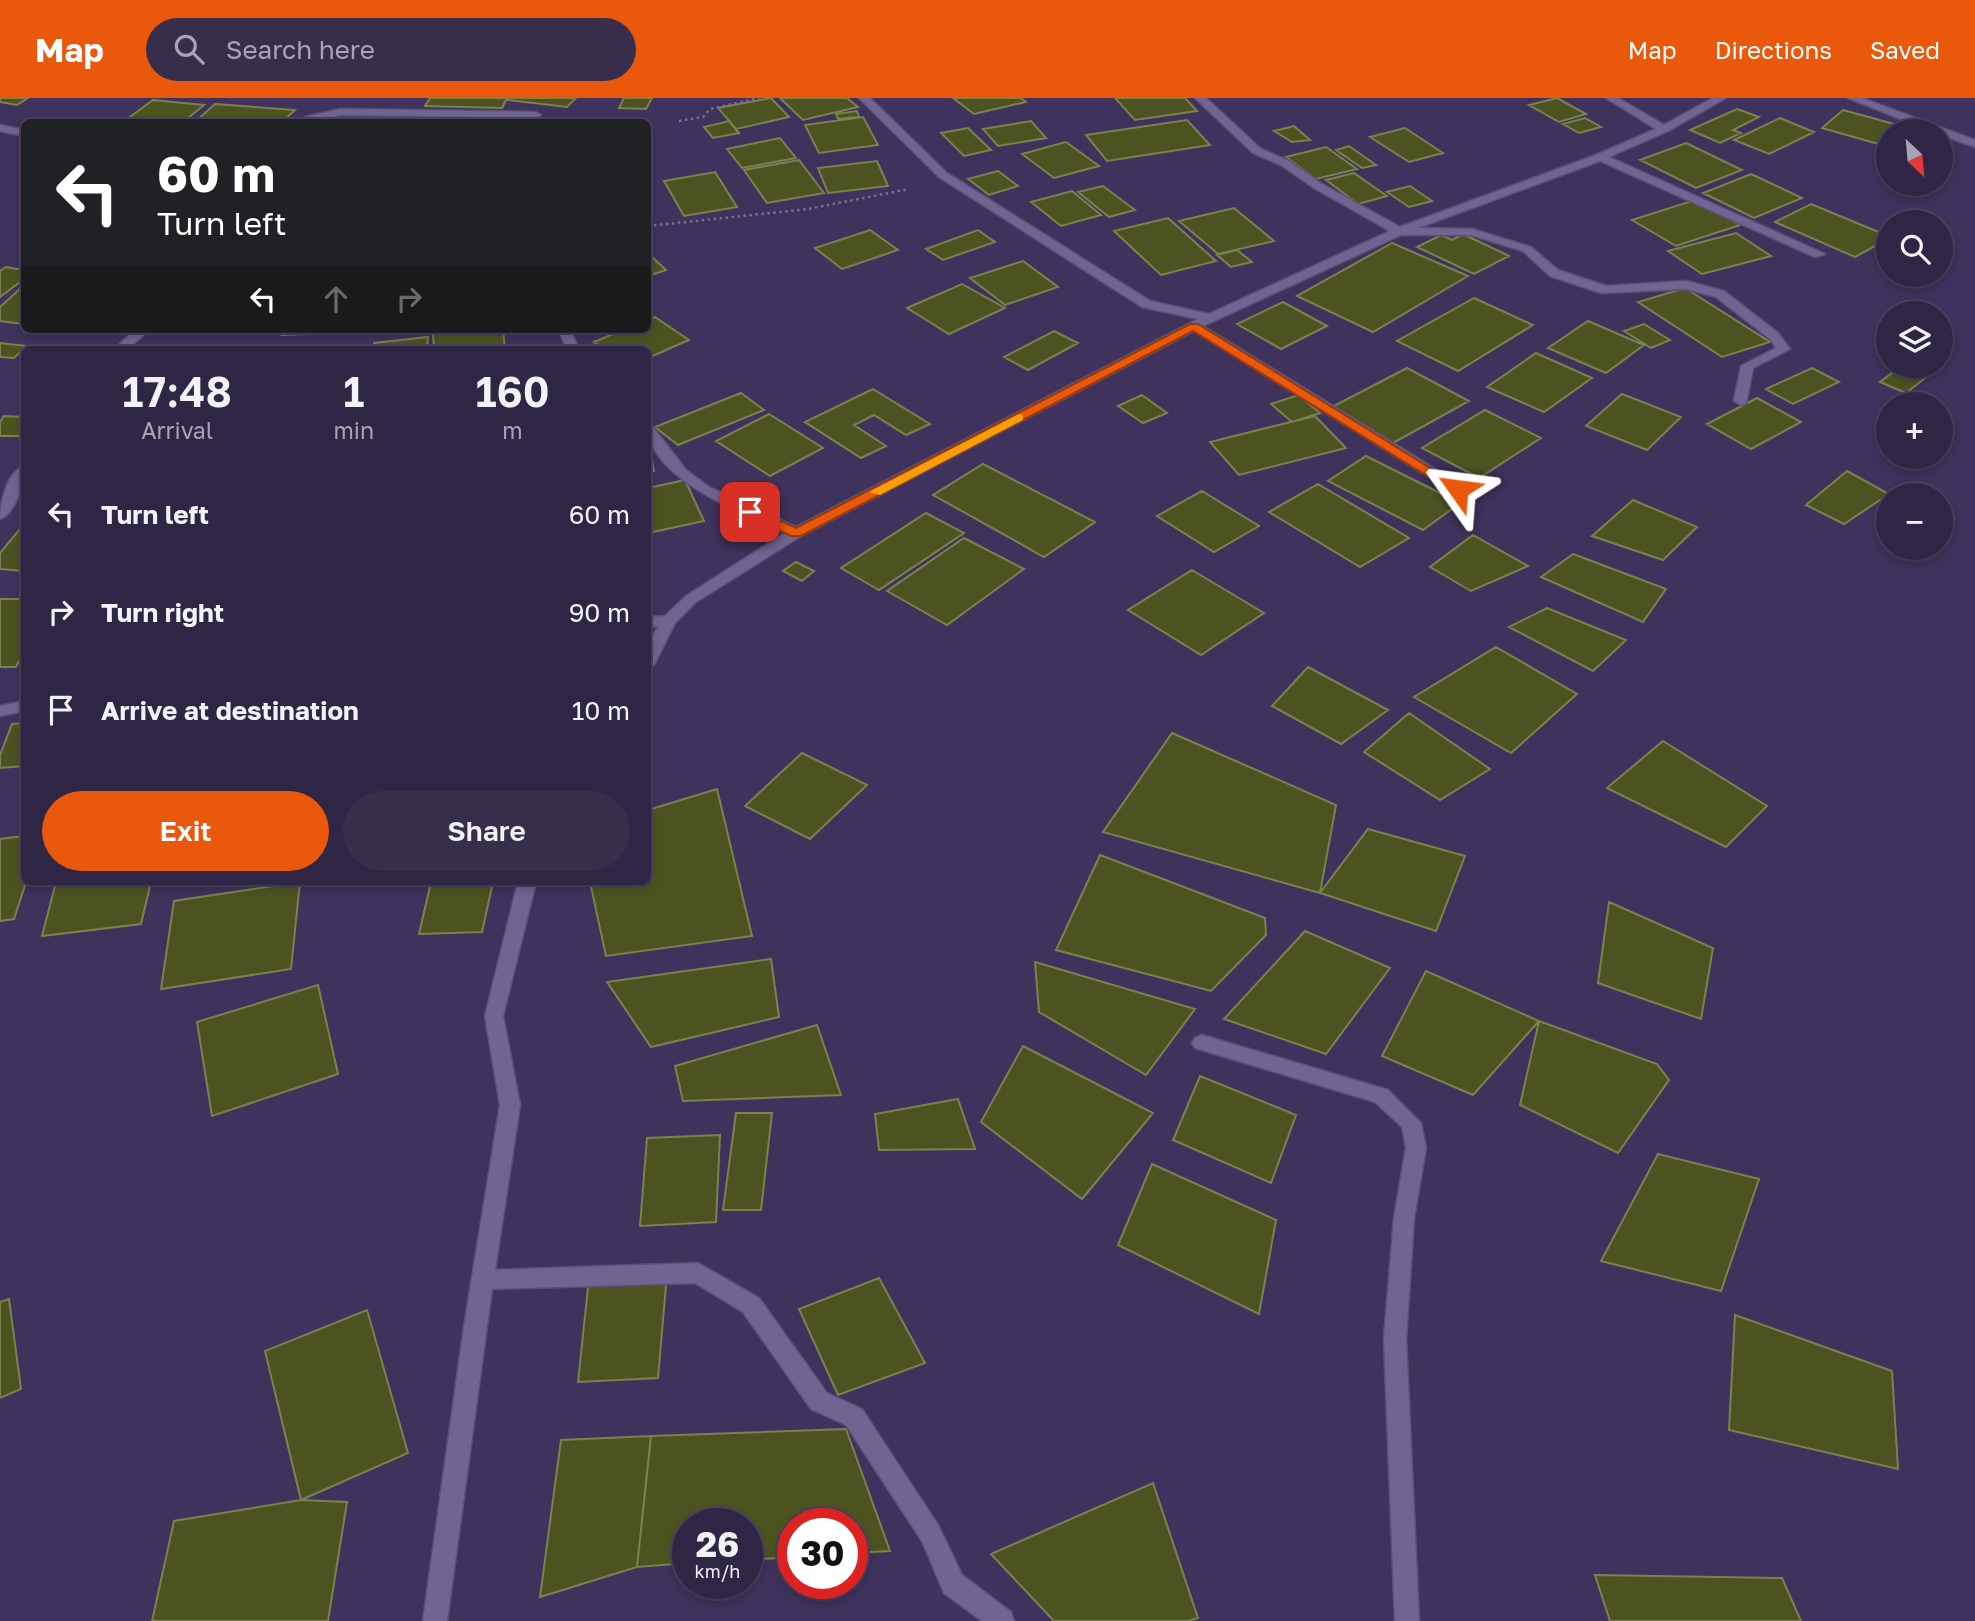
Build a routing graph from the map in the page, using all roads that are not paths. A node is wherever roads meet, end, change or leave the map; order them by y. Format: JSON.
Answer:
{"nodes":[{"id":1,"x":864,"y":98,"type":"edge"},
{"id":2,"x":1200,"y":98,"type":"edge"},
{"id":3,"x":1611,"y":98,"type":"edge"},
{"id":4,"x":1721,"y":98,"type":"edge"},
{"id":5,"x":1853,"y":98,"type":"edge"},
{"id":6,"x":536,"y":115,"type":"dead end"},
{"id":7,"x":309,"y":119,"type":"edge"},
{"id":8,"x":0,"y":128,"type":"edge"},
{"id":9,"x":1664,"y":129,"type":"junction"},
{"id":10,"x":21,"y":132,"type":"edge"},
{"id":11,"x":1975,"y":144,"type":"edge"},
{"id":12,"x":1600,"y":157,"type":"junction"},
{"id":13,"x":1399,"y":231,"type":"junction"},
{"id":14,"x":1819,"y":254,"type":"dead end"},
{"id":15,"x":1210,"y":318,"type":"junction"},
{"id":16,"x":1194,"y":326,"type":"junction"},
{"id":17,"x":139,"y":333,"type":"edge"},
{"id":18,"x":124,"y":346,"type":"edge"},
{"id":19,"x":1741,"y":401,"type":"dead end"},
{"id":20,"x":651,"y":434,"type":"edge"},
{"id":21,"x":21,"y":476,"type":"edge"},
{"id":22,"x":1458,"y":489,"type":"dead end"},
{"id":23,"x":0,"y":515,"type":"edge"},
{"id":24,"x":796,"y":533,"type":"junction"},
{"id":25,"x":669,"y":620,"type":"junction"},
{"id":26,"x":651,"y":622,"type":"edge"},
{"id":27,"x":651,"y":655,"type":"edge"},
{"id":28,"x":21,"y":707,"type":"edge"},
{"id":29,"x":0,"y":711,"type":"edge"},
{"id":30,"x":526,"y":885,"type":"edge"},
{"id":31,"x":1202,"y":1043,"type":"dead end"},
{"id":32,"x":482,"y":1280,"type":"junction"},
{"id":33,"x":435,"y":1621,"type":"edge"},
{"id":34,"x":1002,"y":1621,"type":"edge"},
{"id":35,"x":1407,"y":1621,"type":"edge"}],
"edges":[{"from":1,"to":15,"type":"street"},
{"from":2,"to":13,"type":"street"},
{"from":3,"to":9,"type":"street"},
{"from":4,"to":9,"type":"street"},
{"from":5,"to":11,"type":"street"},
{"from":6,"to":7,"type":"street"},
{"from":8,"to":10,"type":"street"},
{"from":9,"to":12,"type":"street"},
{"from":12,"to":13,"type":"street"},
{"from":12,"to":14,"type":"street"},
{"from":13,"to":15,"type":"street"},
{"from":13,"to":19,"type":"street"},
{"from":15,"to":16,"type":"street"},
{"from":16,"to":22,"type":"street"},
{"from":16,"to":24,"type":"street"},
{"from":17,"to":18,"type":"street"},
{"from":20,"to":24,"type":"street"},
{"from":21,"to":23,"type":"street"},
{"from":24,"to":25,"type":"street"},
{"from":25,"to":26,"type":"street"},
{"from":25,"to":27,"type":"street"},
{"from":28,"to":29,"type":"street"},
{"from":30,"to":32,"type":"street"},
{"from":31,"to":35,"type":"street"},
{"from":32,"to":33,"type":"street"},
{"from":32,"to":34,"type":"street"}]}
